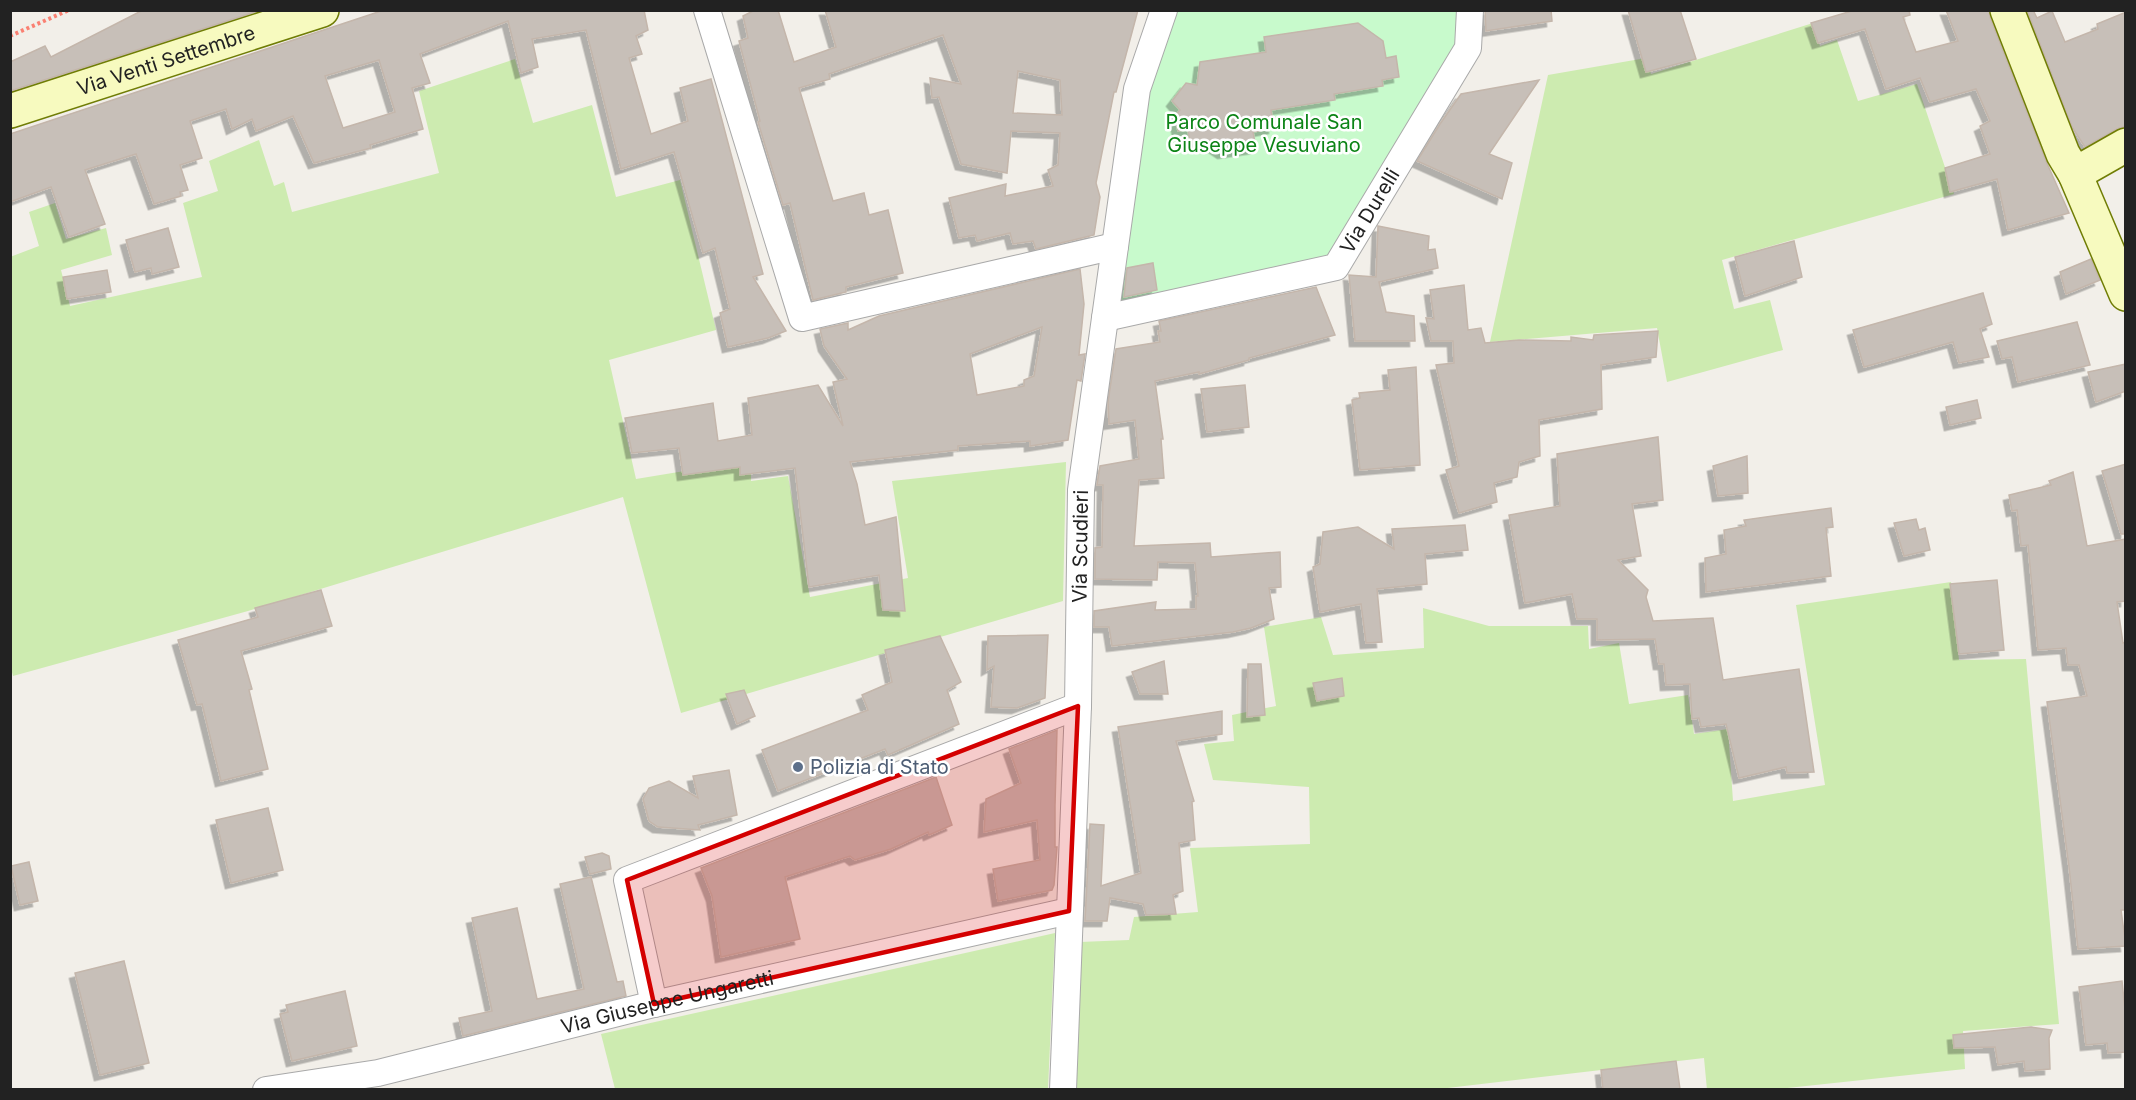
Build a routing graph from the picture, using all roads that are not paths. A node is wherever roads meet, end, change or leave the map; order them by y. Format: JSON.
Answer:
{"nodes":[{"id":1,"x":322,"y":10,"type":"edge"},
{"id":2,"x":707,"y":10,"type":"edge"},
{"id":3,"x":1164,"y":10,"type":"edge"},
{"id":4,"x":1470,"y":10,"type":"edge"},
{"id":5,"x":2007,"y":10,"type":"edge"},
{"id":6,"x":10,"y":111,"type":"edge"},
{"id":7,"x":2126,"y":145,"type":"edge"},
{"id":8,"x":2075,"y":174,"type":"junction"},
{"id":9,"x":1115,"y":246,"type":"junction"},
{"id":10,"x":2126,"y":294,"type":"edge"},
{"id":11,"x":1105,"y":318,"type":"junction"},
{"id":12,"x":1078,"y":706,"type":"junction"},
{"id":13,"x":1069,"y":910,"type":"junction"},
{"id":14,"x":654,"y":1004,"type":"junction"},
{"id":15,"x":266,"y":1089,"type":"edge"},
{"id":16,"x":1063,"y":1089,"type":"edge"}],
"edges":[{"from":1,"to":6,"type":"street","name":"Via Venti Settembre"},
{"from":2,"to":9,"type":"street"},
{"from":3,"to":9,"type":"street","name":"Via Scudieri"},
{"from":4,"to":11,"type":"street","name":"Via Durelli"},
{"from":5,"to":8,"type":"street"},
{"from":7,"to":8,"type":"street"},
{"from":8,"to":10,"type":"street"},
{"from":9,"to":11,"type":"street","name":"Via Scudieri"},
{"from":11,"to":12,"type":"street","name":"Via Scudieri"},
{"from":12,"to":13,"type":"street","name":"Via Scudieri"},
{"from":12,"to":14,"type":"street"},
{"from":13,"to":14,"type":"street","name":"Via Giuseppe Ungaretti"},
{"from":13,"to":16,"type":"street","name":"Via Scudieri"},
{"from":14,"to":15,"type":"street","name":"Via Giuseppe Ungaretti"}]}
